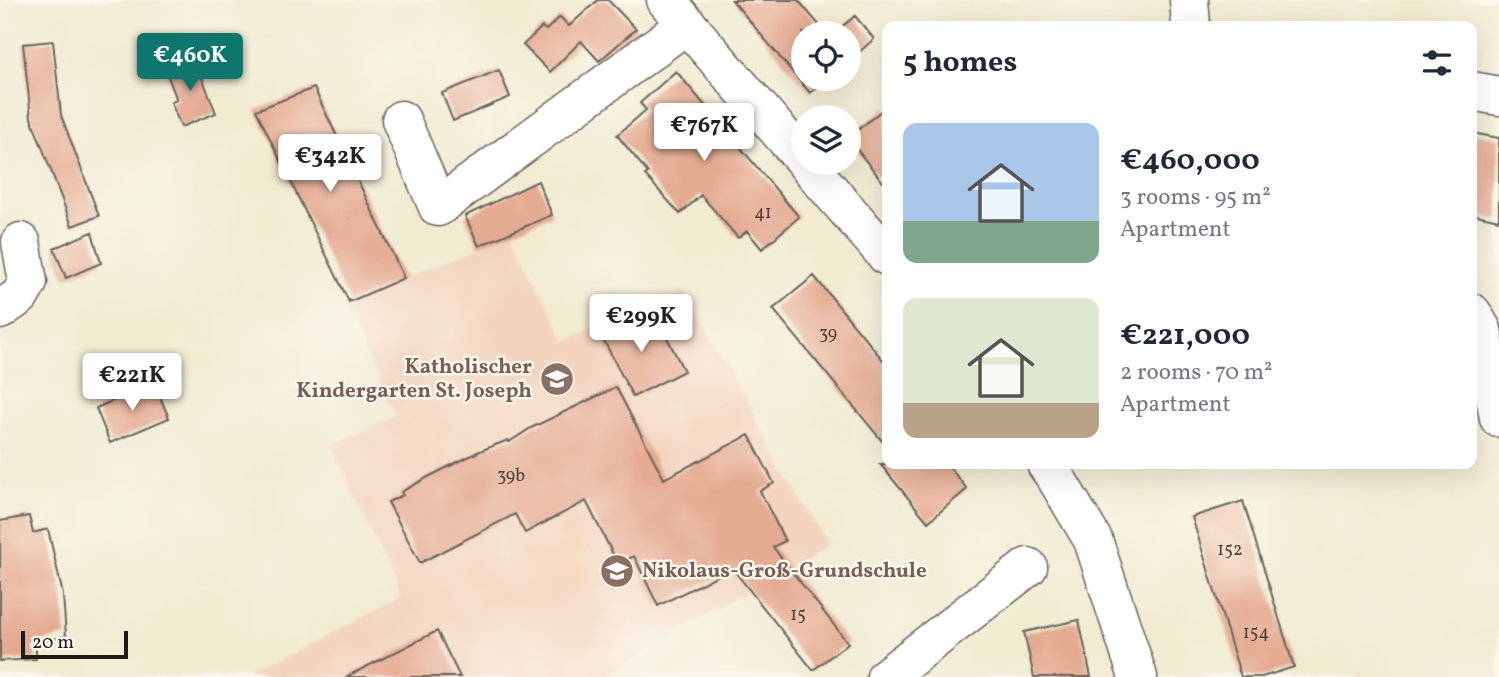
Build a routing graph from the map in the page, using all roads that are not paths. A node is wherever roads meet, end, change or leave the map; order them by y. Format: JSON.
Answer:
{"nodes":[{"id":1,"x":1189,"y":0,"type":"edge"},
{"id":2,"x":676,"y":12,"type":"edge"},
{"id":3,"x":1191,"y":21,"type":"edge"},
{"id":4,"x":1477,"y":92,"type":"edge"},
{"id":5,"x":1499,"y":96,"type":"edge"},
{"id":6,"x":401,"y":120,"type":"dead end"},
{"id":7,"x":791,"y":145,"type":"edge"},
{"id":8,"x":817,"y":175,"type":"edge"},
{"id":9,"x":21,"y":242,"type":"dead end"},
{"id":10,"x":882,"y":250,"type":"edge"},
{"id":11,"x":0,"y":310,"type":"edge"},
{"id":12,"x":1477,"y":322,"type":"edge"},
{"id":13,"x":1499,"y":418,"type":"edge"},
{"id":14,"x":1058,"y":469,"type":"edge"},
{"id":15,"x":1028,"y":567,"type":"dead end"},
{"id":16,"x":886,"y":677,"type":"edge"},
{"id":17,"x":1138,"y":677,"type":"edge"}],
"edges":[{"from":1,"to":3,"type":"main road"},
{"from":2,"to":6,"type":"main road"},
{"from":2,"to":7,"type":"main road"},
{"from":4,"to":5,"type":"main road"},
{"from":8,"to":10,"type":"main road"},
{"from":9,"to":11,"type":"main road"},
{"from":12,"to":13,"type":"main road"},
{"from":14,"to":17,"type":"main road"},
{"from":15,"to":16,"type":"main road"}]}
